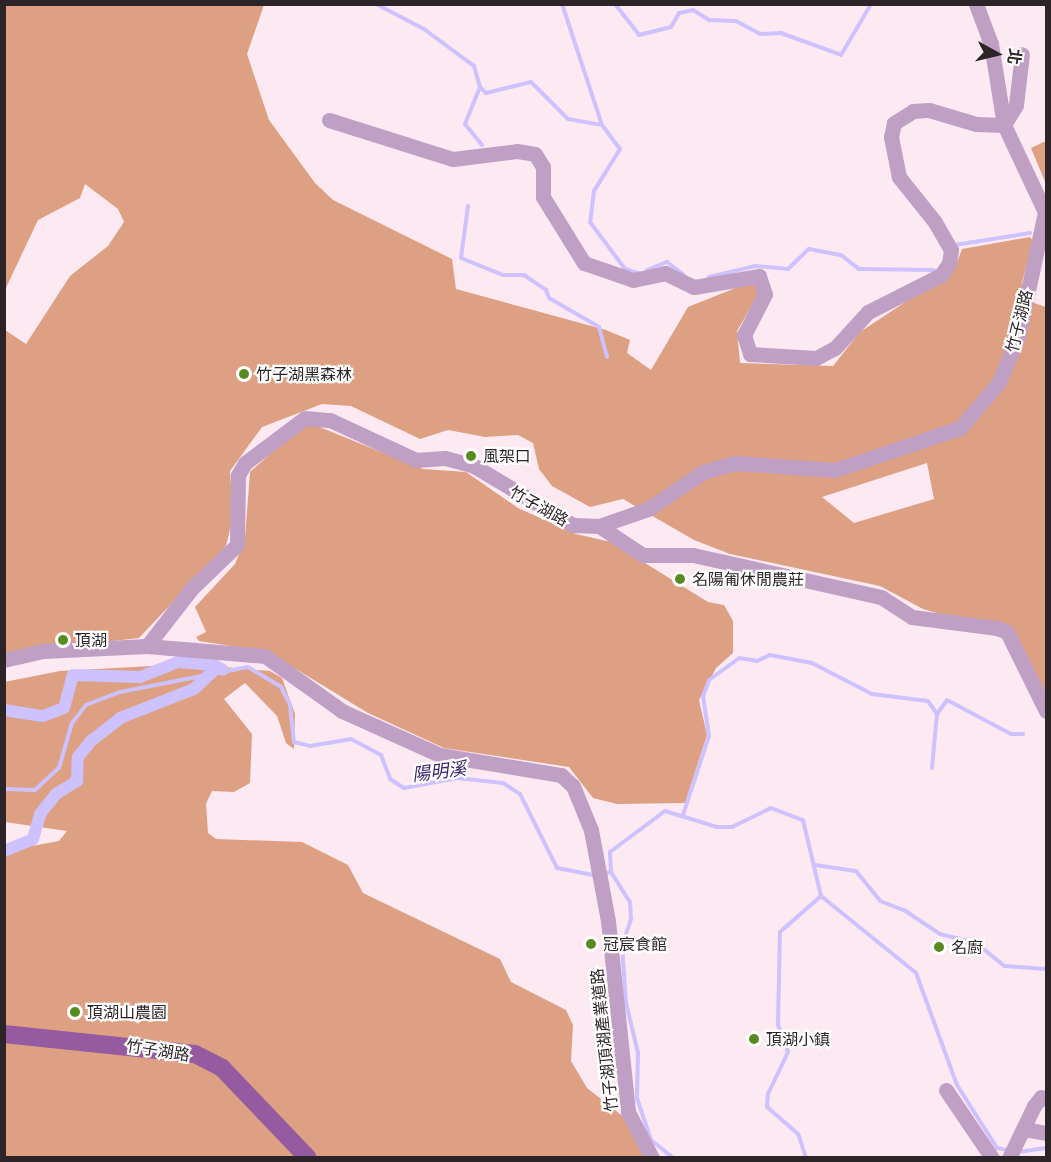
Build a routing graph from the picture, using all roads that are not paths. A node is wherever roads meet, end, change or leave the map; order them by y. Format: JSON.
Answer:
{"nodes":[{"id":1,"x":976,"y":4,"type":"edge"},
{"id":2,"x":1022,"y":54,"type":"dead end"},
{"id":3,"x":329,"y":120,"type":"dead end"},
{"id":4,"x":1004,"y":125,"type":"junction"},
{"id":5,"x":599,"y":526,"type":"junction"},
{"id":6,"x":147,"y":646,"type":"junction"},
{"id":7,"x":4,"y":660,"type":"edge"},
{"id":8,"x":1047,"y":711,"type":"edge"},
{"id":9,"x":4,"y":1034,"type":"edge"},
{"id":10,"x":946,"y":1090,"type":"dead end"},
{"id":11,"x":1047,"y":1099,"type":"edge"},
{"id":12,"x":1024,"y":1129,"type":"junction"},
{"id":13,"x":1047,"y":1133,"type":"edge"},
{"id":14,"x":1010,"y":1152,"type":"edge"},
{"id":15,"x":308,"y":1158,"type":"edge"},
{"id":16,"x":652,"y":1158,"type":"edge"},
{"id":17,"x":992,"y":1158,"type":"edge"}],
"edges":[{"from":1,"to":4,"type":"street","name":"竹子湖路"},
{"from":2,"to":4,"type":"street"},
{"from":3,"to":4,"type":"street"},
{"from":4,"to":5,"type":"street","name":"竹子湖路"},
{"from":5,"to":6,"type":"street","name":"竹子湖路"},
{"from":5,"to":8,"type":"street"},
{"from":6,"to":7,"type":"street"},
{"from":6,"to":16,"type":"street","name":"竹子湖頂湖產業道路"},
{"from":9,"to":15,"type":"main road","name":"竹子湖路"},
{"from":10,"to":17,"type":"street"},
{"from":11,"to":12,"type":"street"},
{"from":12,"to":13,"type":"street"},
{"from":12,"to":14,"type":"street"}]}
